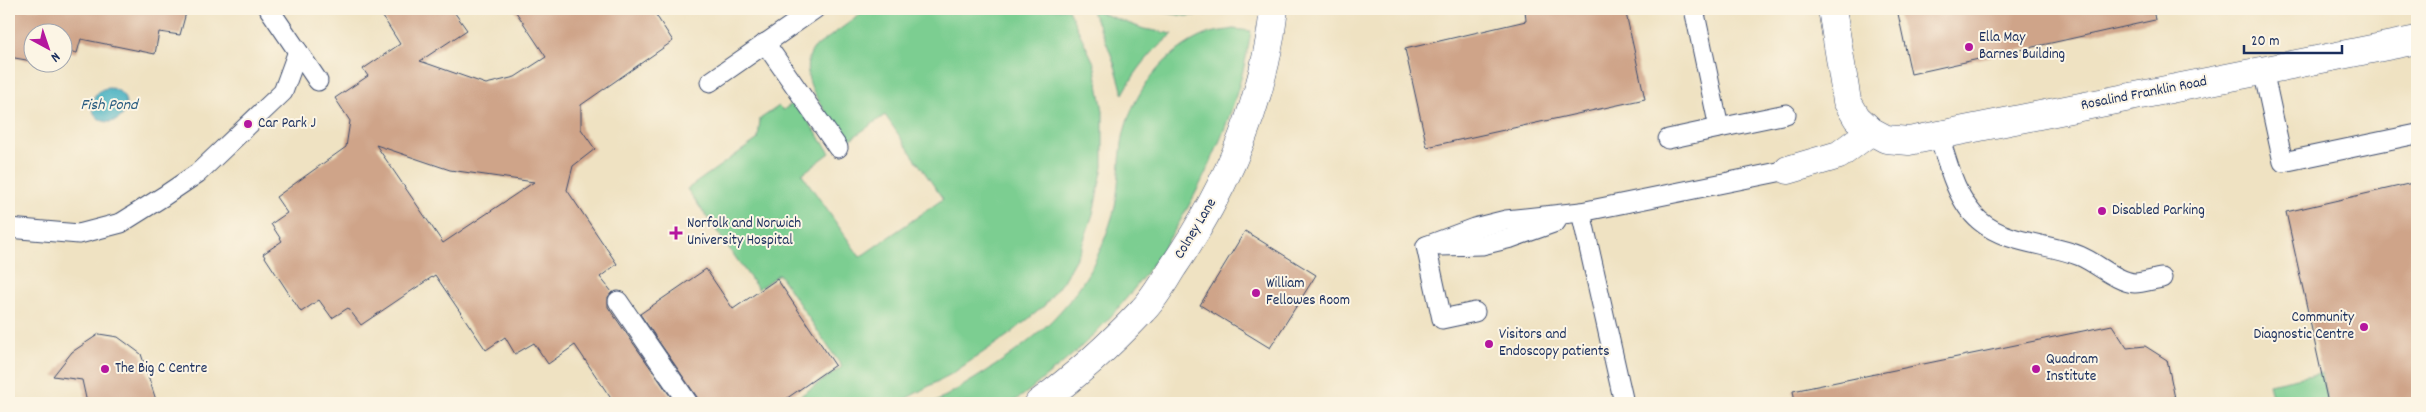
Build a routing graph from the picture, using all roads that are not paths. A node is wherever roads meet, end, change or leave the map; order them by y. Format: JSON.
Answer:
{"nodes":[{"id":1,"x":269,"y":9,"type":"edge"},
{"id":2,"x":815,"y":9,"type":"edge"},
{"id":3,"x":1274,"y":9,"type":"edge"},
{"id":4,"x":1694,"y":9,"type":"edge"},
{"id":5,"x":1832,"y":9,"type":"edge"},
{"id":6,"x":2417,"y":40,"type":"edge"},
{"id":7,"x":765,"y":42,"type":"junction"},
{"id":8,"x":298,"y":51,"type":"junction"},
{"id":9,"x":2263,"y":70,"type":"junction"},
{"id":10,"x":318,"y":81,"type":"dead end"},
{"id":11,"x":710,"y":82,"type":"dead end"},
{"id":12,"x":1786,"y":114,"type":"dead end"},
{"id":13,"x":1719,"y":128,"type":"junction"},
{"id":14,"x":1872,"y":131,"type":"junction"},
{"id":15,"x":2417,"y":134,"type":"edge"},
{"id":16,"x":1940,"y":135,"type":"junction"},
{"id":17,"x":1668,"y":139,"type":"dead end"},
{"id":18,"x":838,"y":148,"type":"dead end"},
{"id":19,"x":1788,"y":170,"type":"joint"},
{"id":20,"x":1581,"y":212,"type":"junction"},
{"id":21,"x":9,"y":228,"type":"edge"},
{"id":22,"x":2162,"y":278,"type":"dead end"},
{"id":23,"x":618,"y":301,"type":"dead end"},
{"id":24,"x":1475,"y":312,"type":"dead end"},
{"id":25,"x":688,"y":403,"type":"edge"},
{"id":26,"x":1039,"y":403,"type":"edge"},
{"id":27,"x":1624,"y":403,"type":"edge"}],
"edges":[{"from":1,"to":8,"type":"lane"},
{"from":2,"to":7,"type":"lane"},
{"from":3,"to":26,"type":"street","name":"Colney Lane"},
{"from":4,"to":13,"type":"lane"},
{"from":5,"to":14,"type":"street","name":"Rosalind Franklin Road"},
{"from":6,"to":9,"type":"street","name":"Rosalind Franklin Road"},
{"from":7,"to":11,"type":"lane"},
{"from":7,"to":18,"type":"lane"},
{"from":8,"to":10,"type":"lane"},
{"from":8,"to":21,"type":"lane"},
{"from":9,"to":15,"type":"lane"},
{"from":9,"to":16,"type":"street","name":"Rosalind Franklin Road"},
{"from":12,"to":13,"type":"lane"},
{"from":13,"to":17,"type":"lane"},
{"from":14,"to":16,"type":"street","name":"Rosalind Franklin Road"},
{"from":14,"to":19,"type":"street"},
{"from":16,"to":22,"type":"lane"},
{"from":19,"to":20,"type":"lane"},
{"from":20,"to":24,"type":"lane"},
{"from":20,"to":27,"type":"lane"},
{"from":23,"to":25,"type":"lane"}]}
